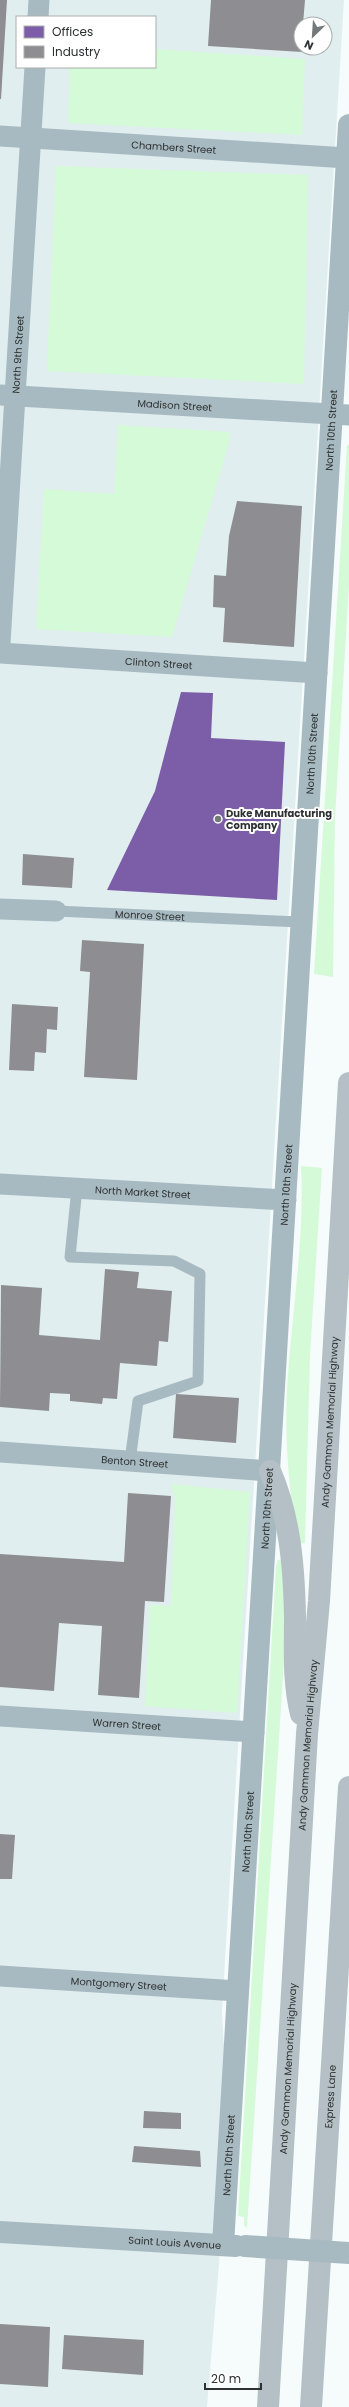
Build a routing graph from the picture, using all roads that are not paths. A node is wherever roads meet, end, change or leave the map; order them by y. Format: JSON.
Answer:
{"nodes":[{"id":1,"x":39,"y":0,"type":"edge"},
{"id":2,"x":38,"y":16,"type":"edge"},
{"id":3,"x":35,"y":68,"type":"edge"},
{"id":4,"x":349,"y":125,"type":"edge"},
{"id":5,"x":0,"y":136,"type":"edge"},
{"id":6,"x":31,"y":139,"type":"junction"},
{"id":7,"x":347,"y":158,"type":"junction"},
{"id":8,"x":8,"y":396,"type":"edge"},
{"id":9,"x":341,"y":414,"type":"edge"},
{"id":10,"x":0,"y":643,"type":"edge"},
{"id":11,"x":0,"y":653,"type":"edge"},
{"id":12,"x":317,"y":673,"type":"junction"},
{"id":13,"x":0,"y":909,"type":"edge"},
{"id":14,"x":56,"y":912,"type":"joint"},
{"id":15,"x":300,"y":922,"type":"junction"},
{"id":16,"x":349,"y":1083,"type":"edge"},
{"id":17,"x":0,"y":1184,"type":"edge"},
{"id":18,"x":77,"y":1188,"type":"junction"},
{"id":19,"x":286,"y":1200,"type":"junction"},
{"id":20,"x":0,"y":1452,"type":"edge"},
{"id":21,"x":130,"y":1461,"type":"junction"},
{"id":22,"x":270,"y":1471,"type":"junction"},
{"id":23,"x":0,"y":1716,"type":"edge"},
{"id":24,"x":254,"y":1732,"type":"junction"},
{"id":25,"x":307,"y":1734,"type":"junction"},
{"id":26,"x":349,"y":1787,"type":"edge"},
{"id":27,"x":0,"y":1976,"type":"edge"},
{"id":28,"x":238,"y":1991,"type":"junction"},
{"id":29,"x":0,"y":2232,"type":"edge"},
{"id":30,"x":222,"y":2245,"type":"junction"},
{"id":31,"x":349,"y":2253,"type":"edge"},
{"id":32,"x":268,"y":2407,"type":"edge"},
{"id":33,"x":311,"y":2407,"type":"edge"}],
"edges":[{"from":1,"to":2,"type":"street"},
{"from":3,"to":6,"type":"street","name":"North 9th Street"},
{"from":4,"to":7,"type":"street","name":"North 10th Street"},
{"from":5,"to":6,"type":"street","name":"Chambers Street"},
{"from":6,"to":7,"type":"street","name":"Chambers Street"},
{"from":6,"to":8,"type":"street","name":"North 9th Street"},
{"from":7,"to":9,"type":"street","name":"North 10th Street"},
{"from":8,"to":9,"type":"street","name":"Madison Street"},
{"from":8,"to":10,"type":"street","name":"North 9th Street"},
{"from":9,"to":12,"type":"street","name":"North 10th Street"},
{"from":11,"to":12,"type":"street","name":"Clinton Street"},
{"from":12,"to":15,"type":"street","name":"North 10th Street"},
{"from":13,"to":14,"type":"street","name":"Monroe Street"},
{"from":14,"to":15,"type":"lane","name":"Monroe Street"},
{"from":15,"to":19,"type":"street","name":"North 10th Street"},
{"from":16,"to":25,"type":"highway","name":"Andy Gammon Memorial Highway"},
{"from":17,"to":18,"type":"street","name":"North Market Street"},
{"from":18,"to":19,"type":"street","name":"North Market Street"},
{"from":18,"to":21,"type":"lane"},
{"from":19,"to":22,"type":"street","name":"North 10th Street"},
{"from":20,"to":21,"type":"street","name":"Benton Street"},
{"from":21,"to":22,"type":"street","name":"Benton Street"},
{"from":22,"to":24,"type":"street","name":"North 10th Street"},
{"from":22,"to":25,"type":"highway"},
{"from":23,"to":24,"type":"street","name":"Warren Street"},
{"from":24,"to":28,"type":"street","name":"North 10th Street"},
{"from":25,"to":32,"type":"highway","name":"Andy Gammon Memorial Highway"},
{"from":26,"to":33,"type":"highway","name":"Express Lane"},
{"from":27,"to":28,"type":"street","name":"Montgomery Street"},
{"from":28,"to":30,"type":"street","name":"North 10th Street"},
{"from":29,"to":30,"type":"street","name":"Saint Louis Avenue"},
{"from":30,"to":31,"type":"street","name":"Saint Louis Avenue","bridge":true}]}
